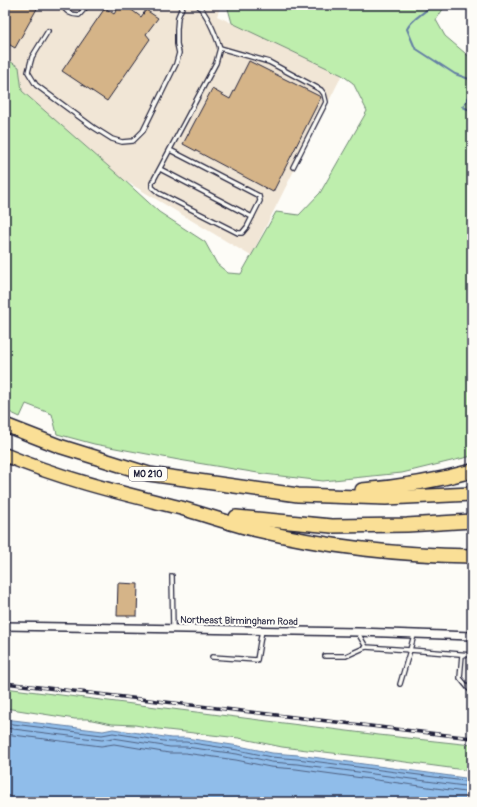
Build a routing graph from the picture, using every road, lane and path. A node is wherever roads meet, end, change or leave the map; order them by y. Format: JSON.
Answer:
{"nodes":[{"id":1,"x":63,"y":5,"type":"edge"},
{"id":2,"x":88,"y":5,"type":"edge"},
{"id":3,"x":183,"y":5,"type":"edge"},
{"id":4,"x":198,"y":5,"type":"edge"},
{"id":5,"x":48,"y":31,"type":"dead end"},
{"id":6,"x":220,"y":48,"type":"junction"},
{"id":7,"x":170,"y":150,"type":"junction"},
{"id":8,"x":293,"y":167,"type":"dead end"},
{"id":9,"x":160,"y":169,"type":"junction"},
{"id":10,"x":252,"y":217,"type":"junction"},
{"id":11,"x":5,"y":425,"type":"edge"},
{"id":12,"x":5,"y":455,"type":"edge"},
{"id":13,"x":472,"y":471,"type":"edge"},
{"id":14,"x":472,"y":494,"type":"edge"},
{"id":15,"x":298,"y":495,"type":"junction"},
{"id":16,"x":200,"y":513,"type":"junction"},
{"id":17,"x":472,"y":521,"type":"edge"},
{"id":18,"x":472,"y":556,"type":"edge"},
{"id":19,"x":172,"y":576,"type":"dead end"},
{"id":20,"x":5,"y":626,"type":"edge"},
{"id":21,"x":173,"y":629,"type":"junction"},
{"id":22,"x":262,"y":630,"type":"junction"},
{"id":23,"x":358,"y":632,"type":"junction"},
{"id":24,"x":414,"y":635,"type":"junction"},
{"id":25,"x":472,"y":636,"type":"edge"},
{"id":26,"x":366,"y":647,"type":"junction"},
{"id":27,"x":410,"y":650,"type":"junction"},
{"id":28,"x":462,"y":654,"type":"junction"},
{"id":29,"x":472,"y":655,"type":"edge"},
{"id":30,"x":212,"y":656,"type":"dead end"},
{"id":31,"x":325,"y":656,"type":"dead end"},
{"id":32,"x":400,"y":684,"type":"dead end"},
{"id":33,"x":472,"y":690,"type":"edge"}],
"edges":[{"from":1,"to":2,"type":"lane"},
{"from":3,"to":5,"type":"lane"},
{"from":4,"to":6,"type":"lane"},
{"from":6,"to":7,"type":"lane"},
{"from":6,"to":8,"type":"lane"},
{"from":7,"to":9,"type":"lane"},
{"from":7,"to":10,"type":"lane"},
{"from":9,"to":10,"type":"lane"},
{"from":9,"to":10,"type":"lane"},
{"from":11,"to":15,"type":"highway","number":"MO 210"},
{"from":12,"to":16,"type":"highway","number":"MO 210"},
{"from":13,"to":15,"type":"highway"},
{"from":14,"to":15,"type":"highway","number":"MO 210"},
{"from":16,"to":17,"type":"highway","number":"MO 210"},
{"from":16,"to":18,"type":"highway"},
{"from":19,"to":21,"type":"lane"},
{"from":20,"to":21,"type":"street","name":"Northeast Birmingham Road"},
{"from":21,"to":22,"type":"street","name":"Northeast Birmingham Road"},
{"from":22,"to":23,"type":"street","name":"Northeast Birmingham Road"},
{"from":22,"to":30,"type":"lane"},
{"from":23,"to":24,"type":"street","name":"Northeast Birmingham Road"},
{"from":23,"to":26,"type":"lane"},
{"from":24,"to":25,"type":"street","name":"Northeast Birmingham Road"},
{"from":24,"to":27,"type":"lane"},
{"from":26,"to":27,"type":"lane"},
{"from":26,"to":31,"type":"lane"},
{"from":27,"to":28,"type":"lane"},
{"from":27,"to":32,"type":"lane"},
{"from":28,"to":29,"type":"lane"},
{"from":28,"to":33,"type":"lane"}]}
